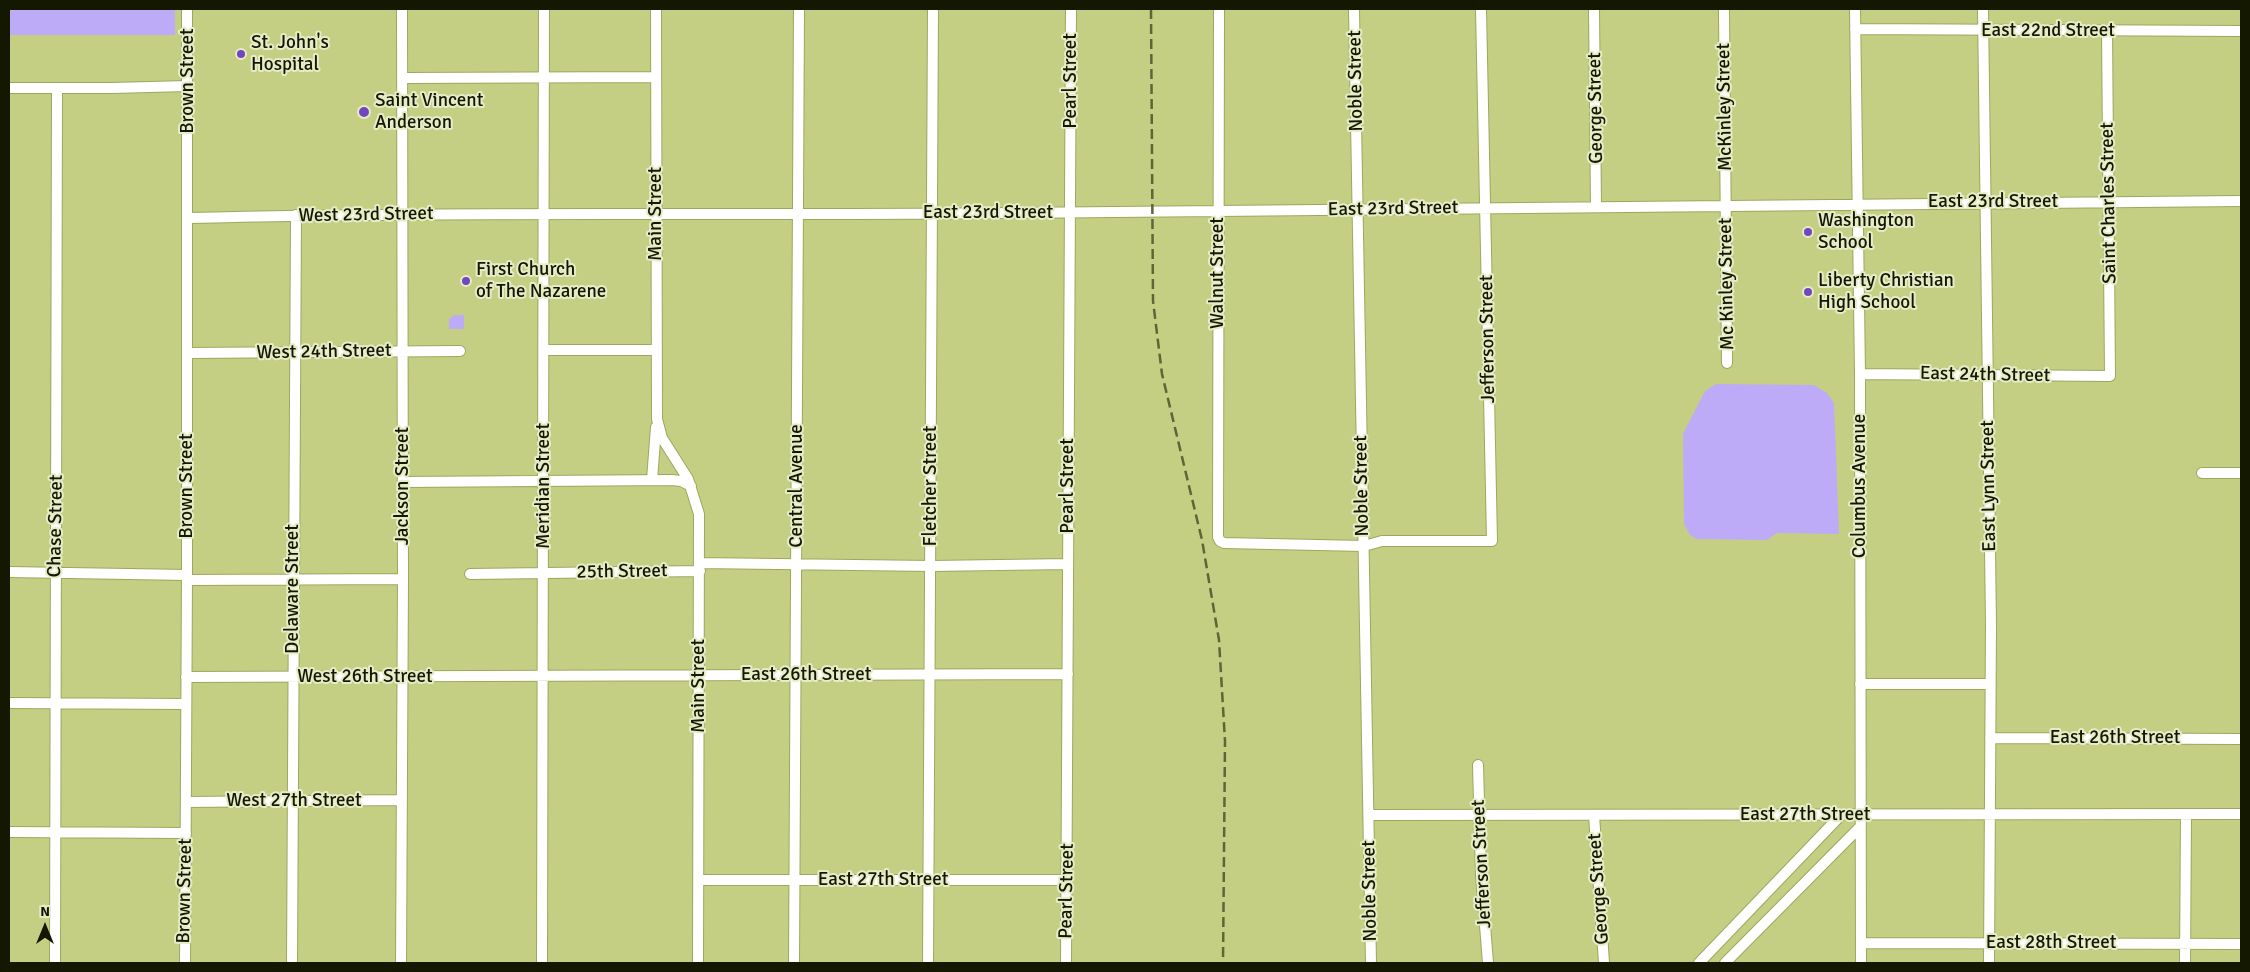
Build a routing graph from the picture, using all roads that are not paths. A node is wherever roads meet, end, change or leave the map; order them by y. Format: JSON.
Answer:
{"nodes":[{"id":1,"x":187,"y":9,"type":"edge"},
{"id":2,"x":402,"y":9,"type":"edge"},
{"id":3,"x":544,"y":9,"type":"edge"},
{"id":4,"x":656,"y":9,"type":"edge"},
{"id":5,"x":799,"y":9,"type":"edge"},
{"id":6,"x":933,"y":9,"type":"edge"},
{"id":7,"x":1071,"y":9,"type":"edge"},
{"id":8,"x":1219,"y":9,"type":"edge"},
{"id":9,"x":1354,"y":9,"type":"edge"},
{"id":10,"x":1481,"y":9,"type":"edge"},
{"id":11,"x":1594,"y":9,"type":"edge"},
{"id":12,"x":1724,"y":9,"type":"edge"},
{"id":13,"x":1855,"y":9,"type":"edge"},
{"id":14,"x":1983,"y":9,"type":"edge"},
{"id":15,"x":1855,"y":29,"type":"junction"},
{"id":16,"x":1983,"y":31,"type":"junction"},
{"id":17,"x":2108,"y":31,"type":"junction"},
{"id":18,"x":2241,"y":31,"type":"edge"},
{"id":19,"x":544,"y":77,"type":"junction"},
{"id":20,"x":656,"y":77,"type":"junction"},
{"id":21,"x":403,"y":78,"type":"junction"},
{"id":22,"x":188,"y":86,"type":"junction"},
{"id":23,"x":9,"y":88,"type":"edge"},
{"id":24,"x":56,"y":89,"type":"junction"},
{"id":25,"x":2241,"y":201,"type":"edge"},
{"id":26,"x":1985,"y":202,"type":"junction"},
{"id":27,"x":2109,"y":202,"type":"junction"},
{"id":28,"x":1858,"y":203,"type":"junction"},
{"id":29,"x":1726,"y":204,"type":"junction"},
{"id":30,"x":1483,"y":207,"type":"junction"},
{"id":31,"x":1596,"y":207,"type":"junction"},
{"id":32,"x":1358,"y":209,"type":"junction"},
{"id":33,"x":1218,"y":210,"type":"junction"},
{"id":34,"x":544,"y":213,"type":"junction"},
{"id":35,"x":656,"y":213,"type":"junction"},
{"id":36,"x":1070,"y":213,"type":"junction"},
{"id":37,"x":798,"y":214,"type":"junction"},
{"id":38,"x":932,"y":214,"type":"junction"},
{"id":39,"x":296,"y":215,"type":"junction"},
{"id":40,"x":404,"y":215,"type":"junction"},
{"id":41,"x":188,"y":218,"type":"junction"},
{"id":42,"x":460,"y":350,"type":"dead end"},
{"id":43,"x":544,"y":350,"type":"junction"},
{"id":44,"x":657,"y":350,"type":"junction"},
{"id":45,"x":403,"y":351,"type":"junction"},
{"id":46,"x":295,"y":352,"type":"junction"},
{"id":47,"x":187,"y":353,"type":"junction"},
{"id":48,"x":1728,"y":363,"type":"dead end"},
{"id":49,"x":1860,"y":374,"type":"junction"},
{"id":50,"x":1988,"y":374,"type":"junction"},
{"id":51,"x":2110,"y":376,"type":"joint"},
{"id":52,"x":657,"y":419,"type":"junction"},
{"id":53,"x":2202,"y":473,"type":"dead end"},
{"id":54,"x":2241,"y":473,"type":"edge"},
{"id":55,"x":652,"y":480,"type":"junction"},
{"id":56,"x":544,"y":481,"type":"junction"},
{"id":57,"x":403,"y":482,"type":"junction"},
{"id":58,"x":691,"y":486,"type":"junction"},
{"id":59,"x":1364,"y":546,"type":"junction"},
{"id":60,"x":797,"y":564,"type":"junction"},
{"id":61,"x":1068,"y":564,"type":"junction"},
{"id":62,"x":931,"y":566,"type":"junction"},
{"id":63,"x":700,"y":567,"type":"junction"},
{"id":64,"x":9,"y":572,"type":"edge"},
{"id":65,"x":55,"y":572,"type":"junction"},
{"id":66,"x":544,"y":573,"type":"junction"},
{"id":67,"x":470,"y":574,"type":"dead end"},
{"id":68,"x":187,"y":577,"type":"junction"},
{"id":69,"x":293,"y":579,"type":"junction"},
{"id":70,"x":403,"y":579,"type":"junction"},
{"id":71,"x":1068,"y":674,"type":"junction"},
{"id":72,"x":796,"y":675,"type":"junction"},
{"id":73,"x":930,"y":675,"type":"junction"},
{"id":74,"x":402,"y":676,"type":"junction"},
{"id":75,"x":544,"y":676,"type":"junction"},
{"id":76,"x":699,"y":676,"type":"junction"},
{"id":77,"x":186,"y":677,"type":"junction"},
{"id":78,"x":293,"y":677,"type":"junction"},
{"id":79,"x":1860,"y":684,"type":"junction"},
{"id":80,"x":1990,"y":684,"type":"junction"},
{"id":81,"x":9,"y":703,"type":"edge"},
{"id":82,"x":54,"y":703,"type":"junction"},
{"id":83,"x":186,"y":704,"type":"junction"},
{"id":84,"x":1990,"y":738,"type":"junction"},
{"id":85,"x":2241,"y":739,"type":"edge"},
{"id":86,"x":1478,"y":765,"type":"dead end"},
{"id":87,"x":402,"y":800,"type":"junction"},
{"id":88,"x":292,"y":801,"type":"junction"},
{"id":89,"x":186,"y":802,"type":"junction"},
{"id":90,"x":1860,"y":814,"type":"junction"},
{"id":91,"x":1989,"y":814,"type":"junction"},
{"id":92,"x":2186,"y":814,"type":"junction"},
{"id":93,"x":2241,"y":814,"type":"edge"},
{"id":94,"x":1368,"y":815,"type":"junction"},
{"id":95,"x":1479,"y":815,"type":"junction"},
{"id":96,"x":1594,"y":815,"type":"junction"},
{"id":97,"x":1841,"y":815,"type":"junction"},
{"id":98,"x":1860,"y":827,"type":"junction"},
{"id":99,"x":9,"y":832,"type":"edge"},
{"id":100,"x":55,"y":832,"type":"junction"},
{"id":101,"x":186,"y":833,"type":"junction"},
{"id":102,"x":699,"y":880,"type":"junction"},
{"id":103,"x":795,"y":880,"type":"junction"},
{"id":104,"x":930,"y":880,"type":"junction"},
{"id":105,"x":1067,"y":880,"type":"junction"},
{"id":106,"x":1861,"y":943,"type":"junction"},
{"id":107,"x":1989,"y":943,"type":"junction"},
{"id":108,"x":2185,"y":943,"type":"junction"},
{"id":109,"x":2241,"y":944,"type":"edge"},
{"id":110,"x":55,"y":963,"type":"edge"},
{"id":111,"x":185,"y":963,"type":"edge"},
{"id":112,"x":292,"y":963,"type":"edge"},
{"id":113,"x":401,"y":963,"type":"edge"},
{"id":114,"x":542,"y":963,"type":"edge"},
{"id":115,"x":698,"y":963,"type":"edge"},
{"id":116,"x":794,"y":963,"type":"edge"},
{"id":117,"x":928,"y":963,"type":"edge"},
{"id":118,"x":1066,"y":963,"type":"edge"},
{"id":119,"x":1371,"y":963,"type":"edge"},
{"id":120,"x":1488,"y":963,"type":"edge"},
{"id":121,"x":1604,"y":963,"type":"edge"},
{"id":122,"x":1699,"y":963,"type":"edge"},
{"id":123,"x":1725,"y":963,"type":"edge"},
{"id":124,"x":1861,"y":963,"type":"edge"},
{"id":125,"x":1989,"y":963,"type":"edge"},
{"id":126,"x":2185,"y":963,"type":"edge"}],
"edges":[{"from":1,"to":22,"type":"street","name":"Brown Street"},
{"from":2,"to":21,"type":"street","name":"Jackson Street"},
{"from":3,"to":19,"type":"street","name":"Meridian Street"},
{"from":4,"to":20,"type":"street","name":"Main Street"},
{"from":5,"to":37,"type":"street","name":"Central Avenue"},
{"from":6,"to":38,"type":"street","name":"Fletcher Street"},
{"from":7,"to":36,"type":"street","name":"Pearl Street"},
{"from":8,"to":33,"type":"street","name":"Walnut Street"},
{"from":9,"to":32,"type":"street","name":"Noble Street"},
{"from":10,"to":30,"type":"street","name":"Jefferson Street"},
{"from":11,"to":31,"type":"street","name":"George Street"},
{"from":12,"to":29,"type":"street","name":"McKinley Street"},
{"from":13,"to":15,"type":"street","name":"Columbus Avenue"},
{"from":14,"to":16,"type":"street","name":"East Lynn Street"},
{"from":15,"to":16,"type":"street","name":"East 22nd Street"},
{"from":15,"to":28,"type":"street","name":"Columbus Avenue"},
{"from":16,"to":17,"type":"street","name":"East 22nd Street"},
{"from":16,"to":26,"type":"street","name":"East Lynn Street"},
{"from":17,"to":18,"type":"street","name":"East 22nd Street"},
{"from":17,"to":27,"type":"street","name":"Saint Charles Street"},
{"from":19,"to":20,"type":"street"},
{"from":19,"to":21,"type":"street"},
{"from":19,"to":34,"type":"street","name":"Meridian Street"},
{"from":20,"to":35,"type":"street","name":"Main Street"},
{"from":21,"to":40,"type":"street","name":"Jackson Street"},
{"from":22,"to":24,"type":"street"},
{"from":22,"to":41,"type":"street","name":"Brown Street"},
{"from":23,"to":24,"type":"street"},
{"from":24,"to":65,"type":"street","name":"Chase Street"},
{"from":25,"to":27,"type":"street","name":"East 23rd Street"},
{"from":26,"to":27,"type":"street","name":"East 23rd Street"},
{"from":26,"to":28,"type":"street","name":"East 23rd Street"},
{"from":26,"to":50,"type":"street","name":"East Lynn Street"},
{"from":27,"to":51,"type":"street","name":"Saint Charles Street"},
{"from":28,"to":29,"type":"street","name":"East 23rd Street"},
{"from":28,"to":49,"type":"street","name":"Columbus Avenue"},
{"from":29,"to":31,"type":"street","name":"East 23rd Street"},
{"from":29,"to":48,"type":"street","name":"Mc Kinley Street"},
{"from":30,"to":31,"type":"street","name":"East 23rd Street"},
{"from":30,"to":32,"type":"street","name":"East 23rd Street"},
{"from":30,"to":59,"type":"street","name":"Jefferson Street"},
{"from":32,"to":33,"type":"street","name":"East 23rd Street"},
{"from":32,"to":59,"type":"street","name":"Noble Street"},
{"from":33,"to":36,"type":"street","name":"East 23rd Street"},
{"from":33,"to":59,"type":"street","name":"Walnut Street"},
{"from":34,"to":35,"type":"street","name":"East 23rd Street"},
{"from":34,"to":40,"type":"street","name":"West 23rd Street"},
{"from":34,"to":43,"type":"street","name":"Meridian Street"},
{"from":35,"to":37,"type":"street","name":"East 23rd Street"},
{"from":35,"to":44,"type":"street","name":"Main Street"},
{"from":36,"to":38,"type":"street","name":"East 23rd Street"},
{"from":36,"to":61,"type":"street","name":"Pearl Street"},
{"from":37,"to":38,"type":"street","name":"East 23rd Street"},
{"from":37,"to":60,"type":"street","name":"Central Avenue"},
{"from":38,"to":62,"type":"street","name":"Fletcher Street"},
{"from":39,"to":40,"type":"street","name":"West 23rd Street"},
{"from":39,"to":41,"type":"street","name":"West 23rd Street"},
{"from":39,"to":46,"type":"street","name":"Delaware Street"},
{"from":40,"to":45,"type":"street","name":"Jackson Street"},
{"from":41,"to":47,"type":"street","name":"Brown Street"},
{"from":42,"to":45,"type":"street","name":"West 24th Street"},
{"from":43,"to":44,"type":"street"},
{"from":43,"to":56,"type":"street","name":"Meridian Street"},
{"from":44,"to":52,"type":"street","name":"Main Street"},
{"from":45,"to":46,"type":"street","name":"West 24th Street"},
{"from":45,"to":57,"type":"street","name":"Jackson Street"},
{"from":46,"to":47,"type":"street","name":"West 24th Street"},
{"from":46,"to":69,"type":"street","name":"Delaware Street"},
{"from":47,"to":68,"type":"street","name":"Brown Street"},
{"from":49,"to":50,"type":"street","name":"East 24th Street"},
{"from":49,"to":79,"type":"street","name":"Columbus Avenue"},
{"from":50,"to":51,"type":"street","name":"East 24th Street"},
{"from":50,"to":80,"type":"street","name":"East Lynn Street"},
{"from":52,"to":55,"type":"street","name":"Main Street"},
{"from":52,"to":58,"type":"street","name":"Main Street"},
{"from":53,"to":54,"type":"street"},
{"from":55,"to":56,"type":"street"},
{"from":55,"to":58,"type":"street"},
{"from":56,"to":57,"type":"street"},
{"from":56,"to":66,"type":"street","name":"Meridian Street"},
{"from":57,"to":70,"type":"street","name":"Jackson Street"},
{"from":58,"to":63,"type":"street","name":"Main Street"},
{"from":59,"to":94,"type":"street","name":"Noble Street"},
{"from":60,"to":62,"type":"street","name":"25th Street"},
{"from":60,"to":63,"type":"street","name":"25th Street"},
{"from":60,"to":72,"type":"street","name":"Central Avenue"},
{"from":61,"to":62,"type":"street","name":"25th Street"},
{"from":61,"to":71,"type":"street","name":"Pearl Street"},
{"from":62,"to":73,"type":"street","name":"Fletcher Street"},
{"from":63,"to":66,"type":"street","name":"25th Street"},
{"from":63,"to":76,"type":"street","name":"Main Street"},
{"from":64,"to":65,"type":"street"},
{"from":65,"to":68,"type":"street"},
{"from":65,"to":82,"type":"street","name":"Chase Street"},
{"from":66,"to":67,"type":"street","name":"25th Street"},
{"from":66,"to":75,"type":"street","name":"Meridian Street"},
{"from":68,"to":69,"type":"street"},
{"from":68,"to":77,"type":"street","name":"Brown Street"},
{"from":69,"to":70,"type":"street"},
{"from":69,"to":78,"type":"street","name":"Delaware Street"},
{"from":70,"to":74,"type":"street","name":"Jackson Street"},
{"from":71,"to":73,"type":"street","name":"East 26th Street"},
{"from":71,"to":105,"type":"street","name":"Pearl Street"},
{"from":72,"to":73,"type":"street","name":"East 26th Street"},
{"from":72,"to":76,"type":"street","name":"East 26th Street"},
{"from":72,"to":103,"type":"street","name":"Central Avenue"},
{"from":73,"to":104,"type":"street","name":"Fletcher Street"},
{"from":74,"to":75,"type":"street","name":"West 26th Street"},
{"from":74,"to":78,"type":"street","name":"West 26th Street"},
{"from":74,"to":87,"type":"street","name":"Jackson Street"},
{"from":75,"to":76,"type":"street","name":"East 26th Street"},
{"from":75,"to":114,"type":"street","name":"Meridian Street"},
{"from":76,"to":102,"type":"street","name":"Main Street"},
{"from":77,"to":78,"type":"street","name":"West 26th Street"},
{"from":77,"to":83,"type":"street","name":"Brown Street"},
{"from":78,"to":88,"type":"street","name":"Delaware Street"},
{"from":79,"to":80,"type":"street"},
{"from":79,"to":90,"type":"street","name":"Columbus Avenue"},
{"from":80,"to":84,"type":"street","name":"East Lynn Street"},
{"from":81,"to":82,"type":"street"},
{"from":82,"to":83,"type":"street"},
{"from":82,"to":100,"type":"street","name":"Chase Street"},
{"from":83,"to":89,"type":"street","name":"Brown Street"},
{"from":84,"to":85,"type":"street","name":"East 26th Street"},
{"from":84,"to":91,"type":"street","name":"East Lynn Street"},
{"from":86,"to":95,"type":"street","name":"Jefferson Street"},
{"from":87,"to":88,"type":"street","name":"West 27th Street"},
{"from":87,"to":113,"type":"street","name":"Jackson Street"},
{"from":88,"to":89,"type":"street","name":"West 27th Street"},
{"from":88,"to":112,"type":"street","name":"Delaware Street"},
{"from":89,"to":101,"type":"street","name":"Brown Street"},
{"from":90,"to":91,"type":"street","name":"East 27th Street"},
{"from":90,"to":97,"type":"street","name":"East 27th Street"},
{"from":90,"to":98,"type":"street","name":"Columbus Avenue"},
{"from":91,"to":92,"type":"street","name":"East 27th Street"},
{"from":91,"to":107,"type":"street","name":"East Lynn Street"},
{"from":92,"to":93,"type":"street","name":"East 27th Street"},
{"from":92,"to":108,"type":"street"},
{"from":94,"to":95,"type":"street","name":"East 27th Street"},
{"from":94,"to":119,"type":"street","name":"Noble Street"},
{"from":95,"to":96,"type":"street","name":"East 27th Street"},
{"from":95,"to":120,"type":"street","name":"Jefferson Street"},
{"from":96,"to":97,"type":"street","name":"East 27th Street"},
{"from":96,"to":121,"type":"street","name":"George Street"},
{"from":97,"to":122,"type":"street"},
{"from":98,"to":106,"type":"street","name":"Columbus Avenue"},
{"from":98,"to":123,"type":"street"},
{"from":99,"to":100,"type":"street"},
{"from":100,"to":101,"type":"street"},
{"from":100,"to":110,"type":"street","name":"Chase Street"},
{"from":101,"to":111,"type":"street","name":"Brown Street"},
{"from":102,"to":103,"type":"street","name":"East 27th Street"},
{"from":102,"to":115,"type":"street","name":"Main Street"},
{"from":103,"to":104,"type":"street","name":"East 27th Street"},
{"from":103,"to":116,"type":"street","name":"Central Avenue"},
{"from":104,"to":105,"type":"street","name":"East 27th Street"},
{"from":104,"to":117,"type":"street","name":"Fletcher Street"},
{"from":105,"to":118,"type":"street","name":"Pearl Street"},
{"from":106,"to":107,"type":"street","name":"East 28th Street"},
{"from":106,"to":124,"type":"street","name":"Columbus Avenue"},
{"from":107,"to":108,"type":"street","name":"East 28th Street"},
{"from":107,"to":125,"type":"street","name":"East Lynn Street"},
{"from":108,"to":109,"type":"street","name":"East 28th Street"},
{"from":108,"to":126,"type":"street"}]}
